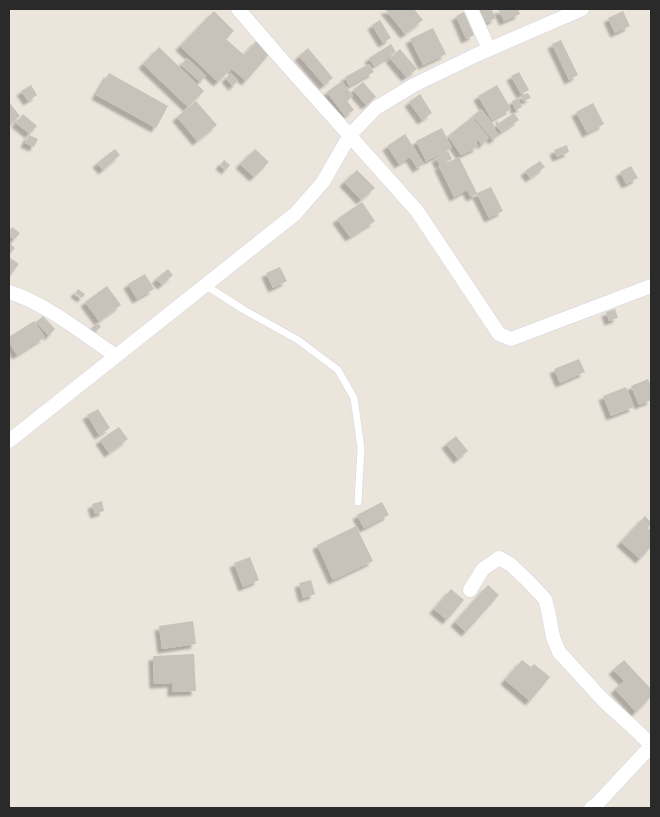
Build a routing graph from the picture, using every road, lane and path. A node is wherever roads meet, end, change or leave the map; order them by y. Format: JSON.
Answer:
{"nodes":[{"id":1,"x":238,"y":9,"type":"edge"},
{"id":2,"x":471,"y":9,"type":"edge"},
{"id":3,"x":582,"y":9,"type":"edge"},
{"id":4,"x":489,"y":50,"type":"junction"},
{"id":5,"x":350,"y":136,"type":"junction"},
{"id":6,"x":205,"y":285,"type":"junction"},
{"id":7,"x":651,"y":286,"type":"edge"},
{"id":8,"x":9,"y":292,"type":"edge"},
{"id":9,"x":116,"y":356,"type":"junction"},
{"id":10,"x":9,"y":441,"type":"edge"},
{"id":11,"x":358,"y":502,"type":"dead end"},
{"id":12,"x":470,"y":590,"type":"dead end"},
{"id":13,"x":651,"y":746,"type":"edge"},
{"id":14,"x":591,"y":808,"type":"edge"}],
"edges":[{"from":1,"to":5,"type":"street"},
{"from":2,"to":4,"type":"street"},
{"from":3,"to":4,"type":"street"},
{"from":4,"to":5,"type":"street"},
{"from":5,"to":6,"type":"street"},
{"from":5,"to":7,"type":"street"},
{"from":6,"to":9,"type":"street"},
{"from":6,"to":11,"type":"lane"},
{"from":8,"to":9,"type":"street"},
{"from":9,"to":10,"type":"street"},
{"from":12,"to":13,"type":"street"},
{"from":13,"to":14,"type":"street"}]}
